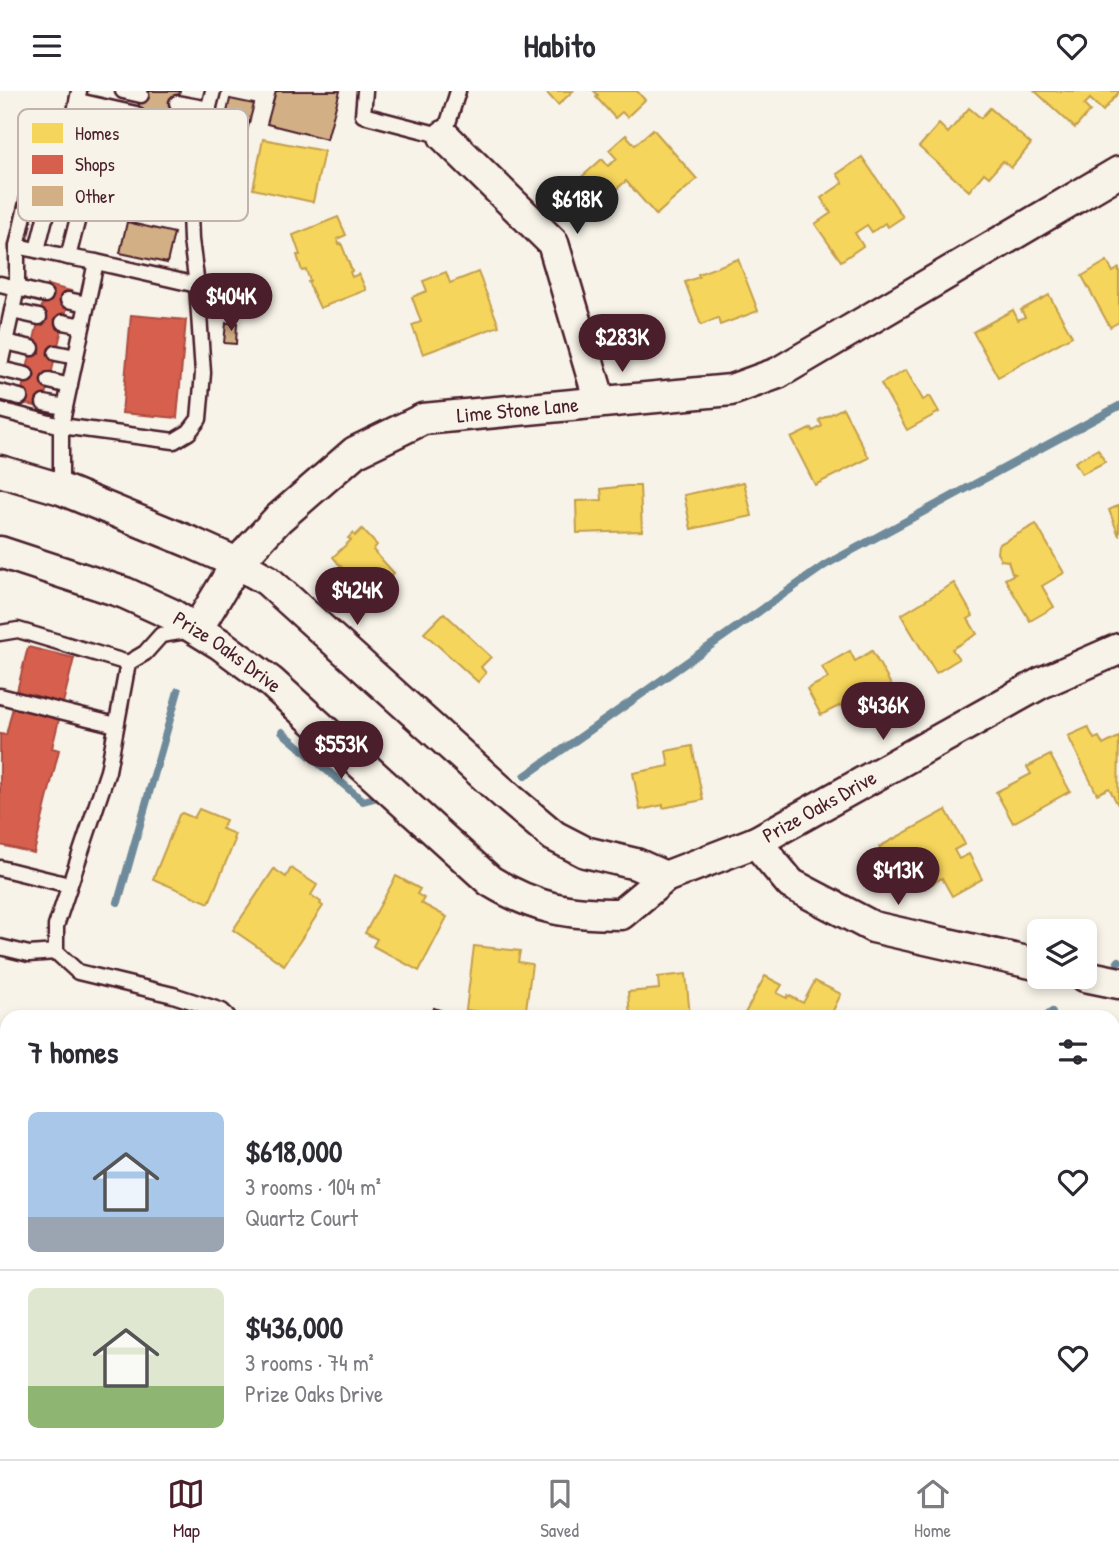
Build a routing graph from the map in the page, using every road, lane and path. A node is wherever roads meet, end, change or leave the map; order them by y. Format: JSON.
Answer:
{"nodes":[{"id":1,"x":123,"y":91,"type":"edge"},
{"id":2,"x":213,"y":91,"type":"edge"},
{"id":3,"x":365,"y":91,"type":"edge"},
{"id":4,"x":458,"y":91,"type":"edge"},
{"id":5,"x":141,"y":95,"type":"dead end"},
{"id":6,"x":78,"y":96,"type":"edge"},
{"id":7,"x":177,"y":103,"type":"dead end"},
{"id":8,"x":120,"y":109,"type":"edge"},
{"id":9,"x":204,"y":109,"type":"edge"},
{"id":10,"x":209,"y":109,"type":"edge"},
{"id":11,"x":444,"y":137,"type":"junction"},
{"id":12,"x":1119,"y":172,"type":"edge"},
{"id":13,"x":24,"y":221,"type":"edge"},
{"id":14,"x":44,"y":221,"type":"edge"},
{"id":15,"x":77,"y":221,"type":"edge"},
{"id":16,"x":190,"y":221,"type":"edge"},
{"id":17,"x":18,"y":246,"type":"junction"},
{"id":18,"x":37,"y":250,"type":"junction"},
{"id":19,"x":68,"y":257,"type":"junction"},
{"id":20,"x":96,"y":262,"type":"junction"},
{"id":21,"x":0,"y":284,"type":"edge"},
{"id":22,"x":197,"y":285,"type":"junction"},
{"id":23,"x":17,"y":288,"type":"junction"},
{"id":24,"x":45,"y":295,"type":"dead end"},
{"id":25,"x":68,"y":300,"type":"dead end"},
{"id":26,"x":87,"y":304,"type":"junction"},
{"id":27,"x":12,"y":311,"type":"junction"},
{"id":28,"x":39,"y":317,"type":"dead end"},
{"id":29,"x":63,"y":322,"type":"dead end"},
{"id":30,"x":82,"y":327,"type":"junction"},
{"id":31,"x":5,"y":342,"type":"junction"},
{"id":32,"x":32,"y":348,"type":"dead end"},
{"id":33,"x":56,"y":353,"type":"dead end"},
{"id":34,"x":76,"y":357,"type":"junction"},
{"id":35,"x":0,"y":367,"type":"edge"},
{"id":36,"x":26,"y":375,"type":"dead end"},
{"id":37,"x":49,"y":381,"type":"dead end"},
{"id":38,"x":70,"y":386,"type":"junction"},
{"id":39,"x":0,"y":392,"type":"edge"},
{"id":40,"x":20,"y":397,"type":"dead end"},
{"id":41,"x":600,"y":402,"type":"junction"},
{"id":42,"x":44,"y":403,"type":"dead end"},
{"id":43,"x":65,"y":407,"type":"junction"},
{"id":44,"x":0,"y":410,"type":"edge"},
{"id":45,"x":61,"y":426,"type":"junction"},
{"id":46,"x":0,"y":471,"type":"edge"},
{"id":47,"x":61,"y":489,"type":"junction"},
{"id":48,"x":0,"y":552,"type":"edge"},
{"id":49,"x":237,"y":563,"type":"junction"},
{"id":50,"x":197,"y":629,"type":"junction"},
{"id":51,"x":0,"y":633,"type":"edge"},
{"id":52,"x":1119,"y":649,"type":"edge"},
{"id":53,"x":128,"y":663,"type":"junction"},
{"id":54,"x":0,"y":696,"type":"edge"},
{"id":55,"x":116,"y":725,"type":"junction"},
{"id":56,"x":755,"y":842,"type":"junction"},
{"id":57,"x":0,"y":867,"type":"edge"},
{"id":58,"x":665,"y":877,"type":"junction"},
{"id":59,"x":69,"y":885,"type":"junction"},
{"id":60,"x":0,"y":947,"type":"edge"},
{"id":61,"x":56,"y":952,"type":"junction"},
{"id":62,"x":1027,"y":962,"type":"edge"},
{"id":63,"x":1097,"y":978,"type":"edge"},
{"id":64,"x":1119,"y":983,"type":"edge"},
{"id":65,"x":219,"y":1010,"type":"edge"}],
"edges":[{"from":1,"to":5,"type":"lane"},
{"from":2,"to":10,"type":"lane"},
{"from":3,"to":11,"type":"lane"},
{"from":4,"to":11,"type":"lane"},
{"from":6,"to":8,"type":"lane"},
{"from":7,"to":9,"type":"lane"},
{"from":11,"to":41,"type":"street"},
{"from":12,"to":41,"type":"street","name":"Lime Stone Lane"},
{"from":13,"to":17,"type":"lane"},
{"from":14,"to":18,"type":"lane"},
{"from":15,"to":19,"type":"lane"},
{"from":16,"to":22,"type":"lane"},
{"from":17,"to":18,"type":"lane"},
{"from":17,"to":23,"type":"lane"},
{"from":18,"to":19,"type":"lane"},
{"from":19,"to":20,"type":"lane"},
{"from":20,"to":22,"type":"lane"},
{"from":20,"to":26,"type":"lane"},
{"from":21,"to":23,"type":"lane"},
{"from":22,"to":45,"type":"lane"},
{"from":23,"to":24,"type":"lane"},
{"from":23,"to":27,"type":"lane"},
{"from":25,"to":26,"type":"lane"},
{"from":26,"to":30,"type":"lane"},
{"from":27,"to":28,"type":"lane"},
{"from":27,"to":31,"type":"lane"},
{"from":29,"to":30,"type":"lane"},
{"from":30,"to":34,"type":"lane"},
{"from":31,"to":32,"type":"lane"},
{"from":31,"to":35,"type":"lane"},
{"from":33,"to":34,"type":"lane"},
{"from":34,"to":38,"type":"lane"},
{"from":35,"to":36,"type":"lane"},
{"from":37,"to":38,"type":"lane"},
{"from":38,"to":43,"type":"lane"},
{"from":39,"to":40,"type":"lane"},
{"from":41,"to":49,"type":"street","name":"Lime Stone Lane"},
{"from":42,"to":43,"type":"lane"},
{"from":43,"to":45,"type":"lane"},
{"from":44,"to":45,"type":"lane"},
{"from":45,"to":47,"type":"lane"},
{"from":46,"to":47,"type":"street"},
{"from":47,"to":49,"type":"street"},
{"from":48,"to":50,"type":"street","name":"Prize Oaks Drive"},
{"from":49,"to":50,"type":"street","name":"Lime Stone Lane"},
{"from":49,"to":58,"type":"street"},
{"from":50,"to":53,"type":"lane"},
{"from":50,"to":58,"type":"street","name":"Prize Oaks Drive"},
{"from":51,"to":53,"type":"lane"},
{"from":52,"to":56,"type":"street","name":"Prize Oaks Drive"},
{"from":53,"to":55,"type":"lane"},
{"from":54,"to":55,"type":"lane"},
{"from":55,"to":59,"type":"lane"},
{"from":56,"to":58,"type":"street","name":"Prize Oaks Drive"},
{"from":56,"to":62,"type":"street"},
{"from":57,"to":59,"type":"lane"},
{"from":59,"to":61,"type":"lane"},
{"from":60,"to":61,"type":"lane"},
{"from":61,"to":65,"type":"lane"},
{"from":63,"to":64,"type":"street"}]}
